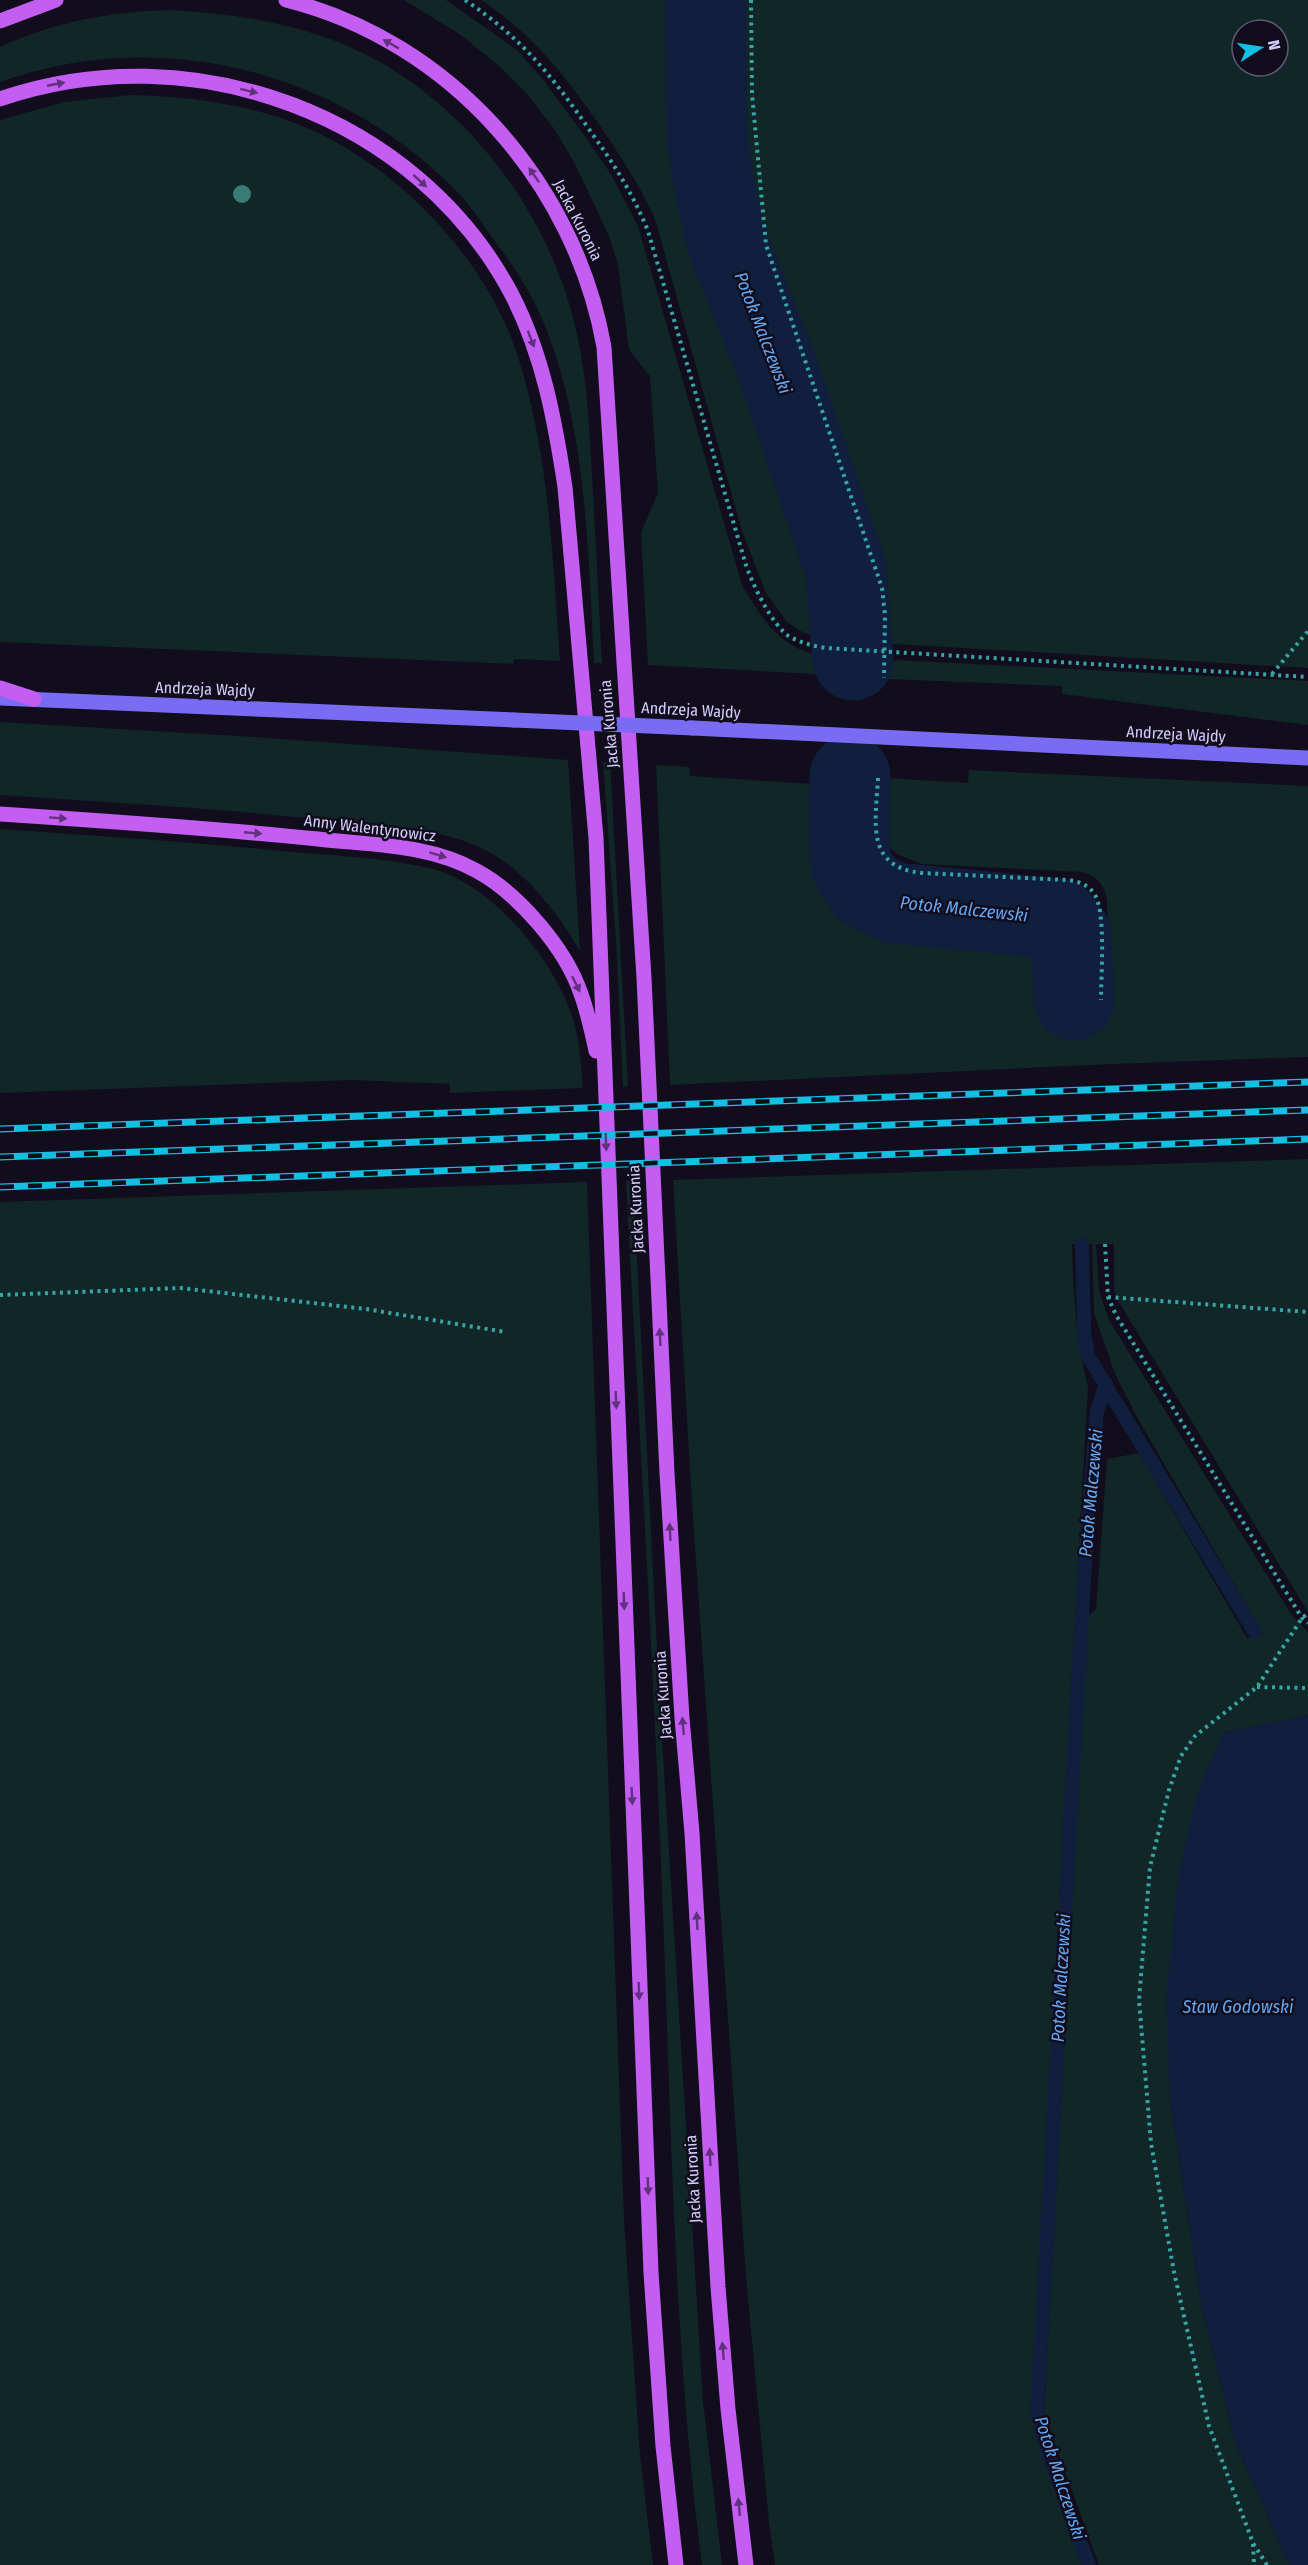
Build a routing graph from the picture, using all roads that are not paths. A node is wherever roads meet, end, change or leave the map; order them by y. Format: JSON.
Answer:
{"nodes":[{"id":1,"x":57,"y":0,"type":"edge"},
{"id":2,"x":285,"y":0,"type":"edge"},
{"id":3,"x":0,"y":21,"type":"edge"},
{"id":4,"x":0,"y":99,"type":"edge"},
{"id":5,"x":0,"y":688,"type":"edge"},
{"id":6,"x":0,"y":698,"type":"edge"},
{"id":7,"x":34,"y":699,"type":"junction"},
{"id":8,"x":1308,"y":758,"type":"edge"},
{"id":9,"x":0,"y":814,"type":"edge"},
{"id":10,"x":604,"y":1083,"type":"junction"},
{"id":11,"x":676,"y":2565,"type":"edge"},
{"id":12,"x":746,"y":2565,"type":"edge"}],
"edges":[{"from":1,"to":3,"type":"main road"},
{"from":12,"to":2,"type":"main road","name":"Jacka Kuronia","one_way":true},
{"from":4,"to":10,"type":"main road","one_way":true},
{"from":5,"to":7,"type":"main road"},
{"from":6,"to":7,"type":"main road","name":"Andrzeja Wajdy"},
{"from":7,"to":8,"type":"main road","name":"Andrzeja Wajdy","bridge":true},
{"from":9,"to":10,"type":"main road","name":"Anny Walentynowicz","one_way":true},
{"from":10,"to":11,"type":"main road","name":"Jacka Kuronia","one_way":true}]}
